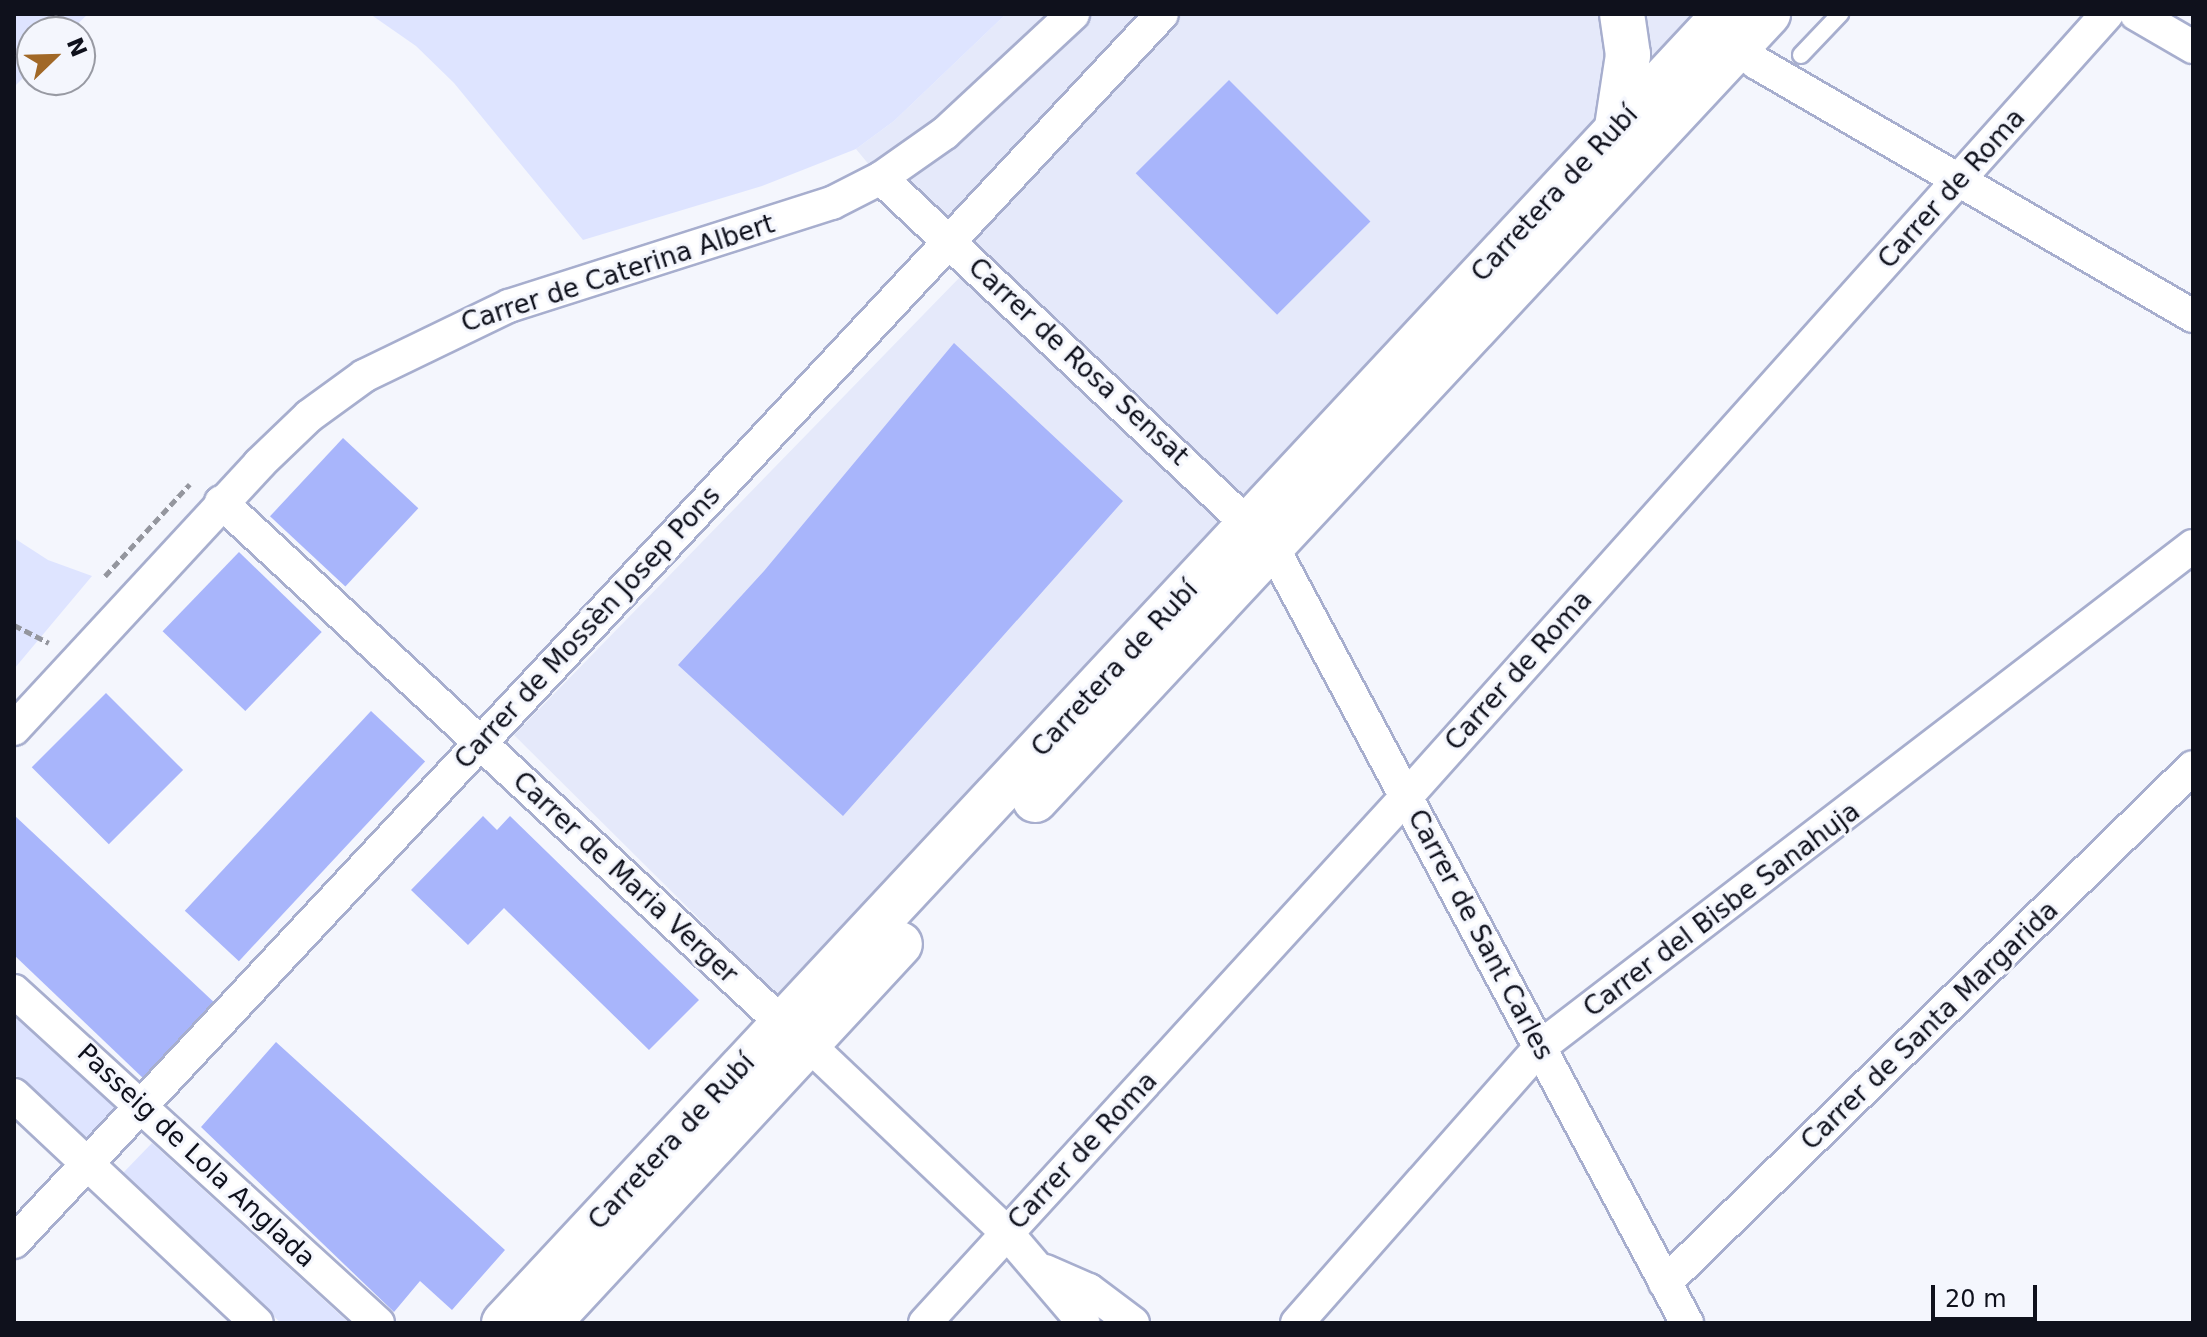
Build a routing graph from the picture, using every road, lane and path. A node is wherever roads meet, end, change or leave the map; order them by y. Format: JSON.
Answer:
{"nodes":[{"id":1,"x":1073,"y":14,"type":"edge"},
{"id":2,"x":1162,"y":14,"type":"edge"},
{"id":3,"x":1622,"y":14,"type":"edge"},
{"id":4,"x":1768,"y":14,"type":"edge"},
{"id":5,"x":2107,"y":14,"type":"edge"},
{"id":6,"x":2136,"y":14,"type":"edge"},
{"id":7,"x":1836,"y":15,"type":"edge"},
{"id":8,"x":1737,"y":25,"type":"edge"},
{"id":9,"x":2193,"y":47,"type":"edge"},
{"id":10,"x":1801,"y":55,"type":"dead end"},
{"id":11,"x":1617,"y":127,"type":"junction"},
{"id":12,"x":881,"y":178,"type":"junction"},
{"id":13,"x":1959,"y":182,"type":"junction"},
{"id":14,"x":948,"y":241,"type":"junction"},
{"id":15,"x":2193,"y":316,"type":"edge"},
{"id":16,"x":221,"y":502,"type":"junction"},
{"id":17,"x":1262,"y":536,"type":"junction"},
{"id":18,"x":2193,"y":546,"type":"edge"},
{"id":19,"x":14,"y":625,"type":"edge"},
{"id":20,"x":49,"y":643,"type":"dead end"},
{"id":21,"x":14,"y":729,"type":"edge"},
{"id":22,"x":480,"y":745,"type":"junction"},
{"id":23,"x":2193,"y":767,"type":"edge"},
{"id":24,"x":1406,"y":797,"type":"junction"},
{"id":25,"x":14,"y":991,"type":"edge"},
{"id":26,"x":795,"y":1034,"type":"junction"},
{"id":27,"x":1540,"y":1047,"type":"junction"},
{"id":28,"x":14,"y":1095,"type":"edge"},
{"id":29,"x":144,"y":1107,"type":"junction"},
{"id":30,"x":88,"y":1164,"type":"junction"},
{"id":31,"x":1007,"y":1233,"type":"junction"},
{"id":32,"x":14,"y":1242,"type":"edge"},
{"id":33,"x":1045,"y":1271,"type":"junction"},
{"id":34,"x":1665,"y":1283,"type":"junction"},
{"id":35,"x":257,"y":1323,"type":"edge"},
{"id":36,"x":378,"y":1323,"type":"edge"},
{"id":37,"x":504,"y":1323,"type":"edge"},
{"id":38,"x":548,"y":1323,"type":"edge"},
{"id":39,"x":925,"y":1323,"type":"edge"},
{"id":40,"x":1084,"y":1323,"type":"edge"},
{"id":41,"x":1133,"y":1323,"type":"edge"},
{"id":42,"x":1297,"y":1323,"type":"edge"},
{"id":43,"x":1687,"y":1323,"type":"edge"}],
"edges":[{"from":1,"to":12,"type":"street","name":"Carrer de Caterina Albert"},
{"from":2,"to":14,"type":"street","name":"Carrer de Mossèn Josep Pons"},
{"from":3,"to":11,"type":"main road"},
{"from":4,"to":8,"type":"main road","name":"Carretera de Rubí"},
{"from":5,"to":13,"type":"street","name":"Carrer de Roma"},
{"from":6,"to":9,"type":"street"},
{"from":7,"to":10,"type":"lane"},
{"from":8,"to":11,"type":"main road","name":"Carretera de Rubí"},
{"from":8,"to":13,"type":"street"},
{"from":8,"to":17,"type":"main road","name":"Carretera de Rubí"},
{"from":11,"to":17,"type":"main road","name":"Carretera de Rubí"},
{"from":12,"to":14,"type":"street","name":"Carrer de Rosa Sensat"},
{"from":12,"to":16,"type":"street","name":"Carrer de Caterina Albert"},
{"from":13,"to":15,"type":"street"},
{"from":13,"to":24,"type":"street","name":"Carrer de Roma"},
{"from":14,"to":17,"type":"street","name":"Carrer de Rosa Sensat"},
{"from":14,"to":22,"type":"street","name":"Carrer de Mossèn Josep Pons"},
{"from":16,"to":21,"type":"street","name":"Carrer de Caterina Albert"},
{"from":16,"to":22,"type":"street","name":"Carrer de Maria Verger"},
{"from":17,"to":24,"type":"street","name":"Carrer de Sant Carles"},
{"from":17,"to":26,"type":"main road","name":"Carretera de Rubí"},
{"from":18,"to":27,"type":"street","name":"Carrer del Bisbe Sanahuja"},
{"from":19,"to":20,"type":"path"},
{"from":22,"to":26,"type":"street","name":"Carrer de Maria Verger"},
{"from":22,"to":29,"type":"street","name":"Carrer de Mossèn Josep Pons"},
{"from":23,"to":34,"type":"street","name":"Carrer de Santa Margarida"},
{"from":24,"to":27,"type":"street","name":"Carrer de Sant Carles"},
{"from":24,"to":31,"type":"street","name":"Carrer de Roma"},
{"from":25,"to":29,"type":"street","name":"Passeig de Lola Anglada"},
{"from":26,"to":31,"type":"street","name":"Carrer de Maria Verger"},
{"from":26,"to":37,"type":"main road","name":"Carretera de Rubí"},
{"from":26,"to":38,"type":"main road","name":"Carretera de Rubí"},
{"from":27,"to":34,"type":"street","name":"Carrer de Sant Carles"},
{"from":27,"to":42,"type":"street","name":"Carrer del Bisbe Sanahuja"},
{"from":28,"to":30,"type":"street"},
{"from":29,"to":30,"type":"street","name":"Carrer de Mossèn Josep Pons"},
{"from":29,"to":36,"type":"street","name":"Passeig de Lola Anglada"},
{"from":30,"to":32,"type":"street","name":"Carrer de Mossèn Josep Pons"},
{"from":30,"to":35,"type":"street"},
{"from":31,"to":33,"type":"street","name":"Carrer de Maria Verger"},
{"from":31,"to":39,"type":"street","name":"Carrer de Roma"},
{"from":33,"to":40,"type":"street"},
{"from":33,"to":41,"type":"street"},
{"from":34,"to":43,"type":"street","name":"Carrer de Sant Carles"}]}
